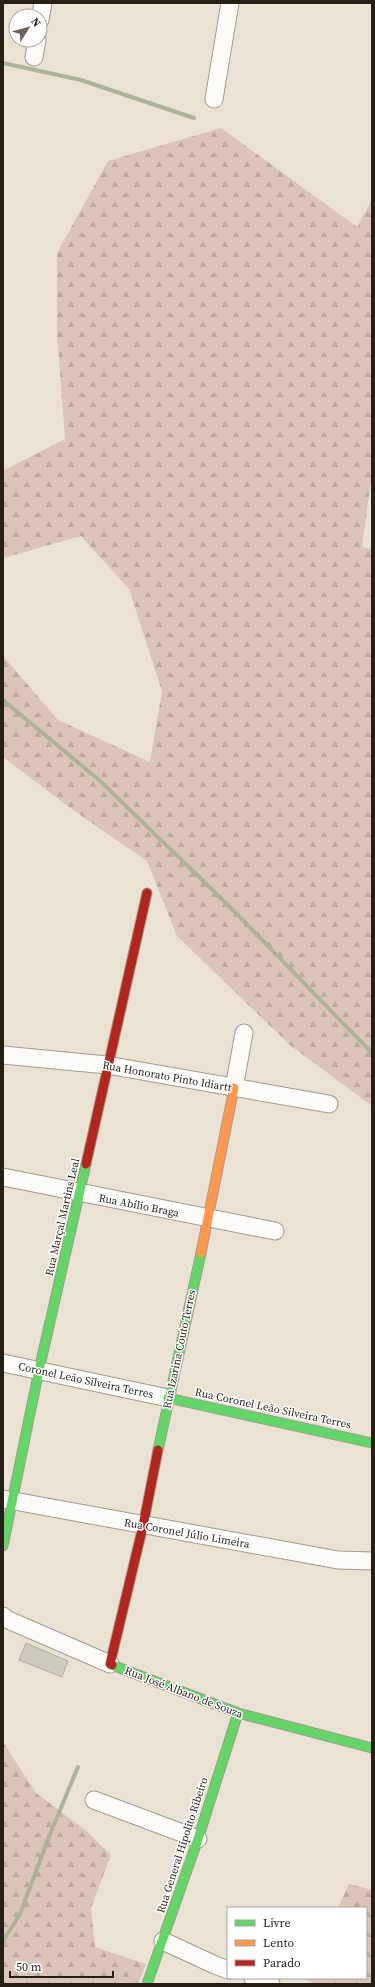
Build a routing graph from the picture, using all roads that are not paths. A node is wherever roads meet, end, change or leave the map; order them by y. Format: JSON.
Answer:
{"nodes":[{"id":1,"x":230,"y":3,"type":"edge"},
{"id":2,"x":36,"y":48,"type":"edge"},
{"id":3,"x":34,"y":57,"type":"dead end"},
{"id":4,"x":214,"y":100,"type":"dead end"},
{"id":5,"x":147,"y":893,"type":"dead end"},
{"id":6,"x":244,"y":1032,"type":"dead end"},
{"id":7,"x":3,"y":1056,"type":"edge"},
{"id":8,"x":107,"y":1065,"type":"junction"},
{"id":9,"x":234,"y":1088,"type":"junction"},
{"id":10,"x":329,"y":1104,"type":"dead end"},
{"id":11,"x":3,"y":1177,"type":"edge"},
{"id":12,"x":80,"y":1194,"type":"junction"},
{"id":13,"x":209,"y":1218,"type":"junction"},
{"id":14,"x":275,"y":1231,"type":"dead end"},
{"id":15,"x":3,"y":1363,"type":"edge"},
{"id":16,"x":39,"y":1370,"type":"junction"},
{"id":17,"x":168,"y":1398,"type":"junction"},
{"id":18,"x":372,"y":1443,"type":"edge"},
{"id":19,"x":8,"y":1500,"type":"edge"},
{"id":20,"x":143,"y":1526,"type":"junction"},
{"id":21,"x":3,"y":1546,"type":"edge"},
{"id":22,"x":372,"y":1561,"type":"edge"},
{"id":23,"x":3,"y":1616,"type":"edge"},
{"id":24,"x":110,"y":1664,"type":"junction"},
{"id":25,"x":238,"y":1713,"type":"junction"},
{"id":26,"x":372,"y":1748,"type":"edge"},
{"id":27,"x":94,"y":1800,"type":"dead end"},
{"id":28,"x":198,"y":1839,"type":"junction"},
{"id":29,"x":163,"y":1941,"type":"junction"},
{"id":30,"x":227,"y":1970,"type":"edge"},
{"id":31,"x":256,"y":1979,"type":"edge"},
{"id":32,"x":147,"y":1984,"type":"edge"},
{"id":33,"x":271,"y":1984,"type":"edge"}],
"edges":[{"from":1,"to":4,"type":"street"},
{"from":2,"to":3,"type":"street"},
{"from":5,"to":8,"type":"street","name":"Rua Marçal Martins Leal"},
{"from":6,"to":9,"type":"street","name":"Rua Izarina Couto Terres"},
{"from":7,"to":8,"type":"street","name":"Rua Honorato Pinto Idiartt"},
{"from":8,"to":9,"type":"street","name":"Rua Honorato Pinto Idiartt"},
{"from":8,"to":12,"type":"street","name":"Rua Marçal Martins Leal"},
{"from":9,"to":10,"type":"street","name":"Rua Honorato Pinto Idiartt"},
{"from":9,"to":13,"type":"street","name":"Rua Izarina Couto Terres"},
{"from":11,"to":12,"type":"street","name":"Rua Abílio Braga"},
{"from":12,"to":13,"type":"street","name":"Rua Abílio Braga"},
{"from":12,"to":16,"type":"street","name":"Rua Marçal Martins Leal"},
{"from":13,"to":14,"type":"street","name":"Rua Abílio Braga"},
{"from":13,"to":17,"type":"street","name":"Rua Izarina Couto Terres"},
{"from":15,"to":16,"type":"street","name":"Coronel Leão Silveira Terres"},
{"from":16,"to":17,"type":"street","name":"Coronel Leão Silveira Terres"},
{"from":16,"to":19,"type":"street","name":"Rua Marçal Martins Leal"},
{"from":17,"to":18,"type":"street","name":"Rua Coronel Leão Silveira Terres"},
{"from":17,"to":20,"type":"street","name":"Rua Izarina Couto Terres"},
{"from":19,"to":20,"type":"street","name":"Rua Coronel Júlio Limeira"},
{"from":19,"to":21,"type":"street","name":"Rua Marçal Martins Leal"},
{"from":20,"to":22,"type":"street","name":"Rua Coronel Júlio Limeira"},
{"from":20,"to":24,"type":"street","name":"Rua Izarina Couto Terres"},
{"from":23,"to":24,"type":"street","name":"Rua José Albano de Souza"},
{"from":24,"to":25,"type":"street","name":"Rua José Albano de Souza"},
{"from":25,"to":26,"type":"street","name":"Rua José Albano de Souza"},
{"from":25,"to":28,"type":"street","name":"Rua General Hipolito Ribeiro"},
{"from":27,"to":28,"type":"street"},
{"from":28,"to":29,"type":"street","name":"Rua General Hipolito Ribeiro"},
{"from":29,"to":30,"type":"street"},
{"from":29,"to":32,"type":"street","name":"Rua General Hipolito Ribeiro"},
{"from":31,"to":33,"type":"street"}]}
